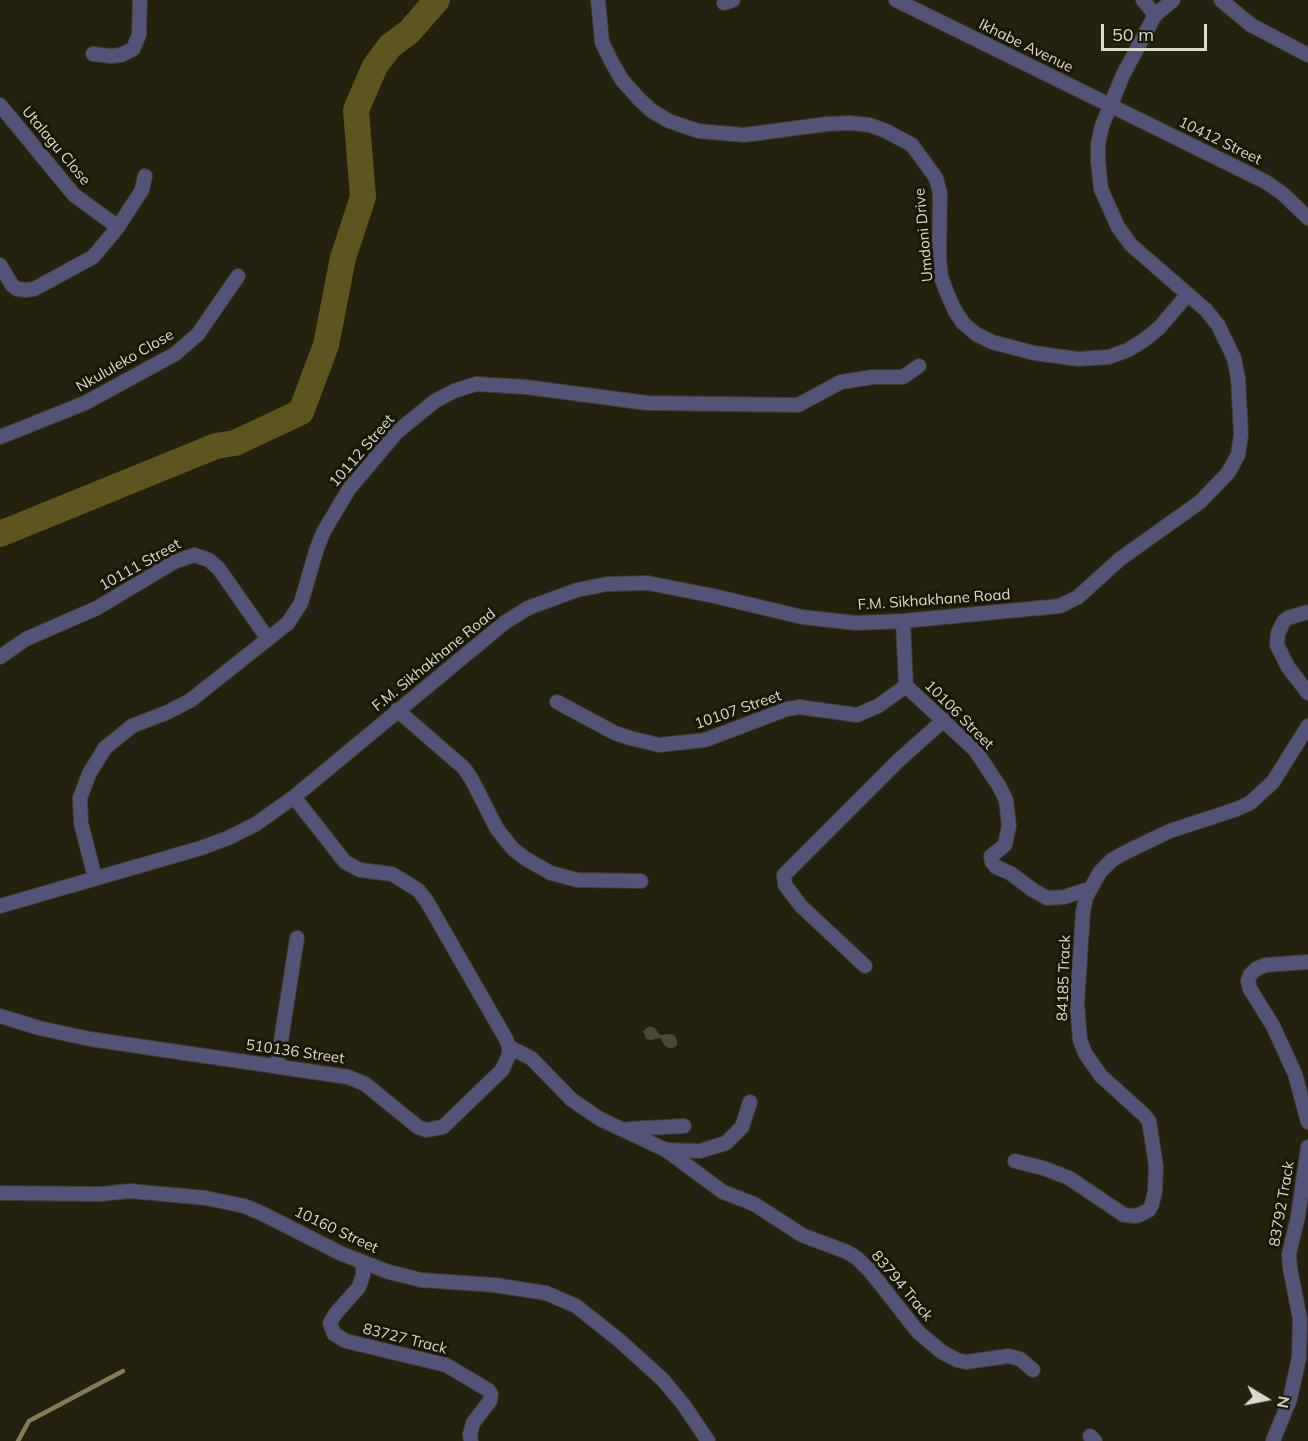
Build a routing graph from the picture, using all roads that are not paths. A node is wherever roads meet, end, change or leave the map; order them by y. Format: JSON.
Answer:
{"nodes":[{"id":1,"x":140,"y":0,"type":"edge"},
{"id":2,"x":598,"y":0,"type":"edge"},
{"id":3,"x":896,"y":0,"type":"edge"},
{"id":4,"x":1143,"y":0,"type":"edge"},
{"id":5,"x":1173,"y":0,"type":"edge"},
{"id":6,"x":1221,"y":0,"type":"edge"},
{"id":7,"x":1155,"y":15,"type":"junction"},
{"id":8,"x":93,"y":54,"type":"dead end"},
{"id":9,"x":1308,"y":55,"type":"edge"},
{"id":10,"x":0,"y":105,"type":"edge"},
{"id":11,"x":1110,"y":105,"type":"junction"},
{"id":12,"x":144,"y":176,"type":"dead end"},
{"id":13,"x":1308,"y":218,"type":"edge"},
{"id":14,"x":118,"y":227,"type":"junction"},
{"id":15,"x":0,"y":265,"type":"edge"},
{"id":16,"x":238,"y":276,"type":"dead end"},
{"id":17,"x":1188,"y":294,"type":"junction"},
{"id":18,"x":919,"y":366,"type":"dead end"},
{"id":19,"x":0,"y":437,"type":"edge"},
{"id":20,"x":1308,"y":612,"type":"edge"},
{"id":21,"x":903,"y":621,"type":"junction"},
{"id":22,"x":268,"y":639,"type":"junction"},
{"id":23,"x":0,"y":657,"type":"edge"},
{"id":24,"x":906,"y":686,"type":"junction"},
{"id":25,"x":1308,"y":693,"type":"edge"},
{"id":26,"x":557,"y":702,"type":"dead end"},
{"id":27,"x":398,"y":710,"type":"junction"},
{"id":28,"x":867,"y":712,"type":"joint"},
{"id":29,"x":944,"y":720,"type":"junction"},
{"id":30,"x":1308,"y":726,"type":"edge"},
{"id":31,"x":294,"y":797,"type":"junction"},
{"id":32,"x":95,"y":878,"type":"junction"},
{"id":33,"x":641,"y":881,"type":"dead end"},
{"id":34,"x":1089,"y":889,"type":"junction"},
{"id":35,"x":0,"y":906,"type":"edge"},
{"id":36,"x":297,"y":938,"type":"dead end"},
{"id":37,"x":1308,"y":962,"type":"edge"},
{"id":38,"x":865,"y":966,"type":"dead end"},
{"id":39,"x":0,"y":1016,"type":"edge"},
{"id":40,"x":509,"y":1047,"type":"junction"},
{"id":41,"x":278,"y":1066,"type":"junction"},
{"id":42,"x":750,"y":1102,"type":"dead end"},
{"id":43,"x":1308,"y":1122,"type":"edge"},
{"id":44,"x":684,"y":1126,"type":"dead end"},
{"id":45,"x":623,"y":1130,"type":"junction"},
{"id":46,"x":1308,"y":1147,"type":"edge"},
{"id":47,"x":666,"y":1150,"type":"junction"},
{"id":48,"x":1015,"y":1161,"type":"dead end"},
{"id":49,"x":0,"y":1193,"type":"edge"},
{"id":50,"x":363,"y":1262,"type":"junction"},
{"id":51,"x":1033,"y":1370,"type":"dead end"},
{"id":52,"x":471,"y":1441,"type":"edge"},
{"id":53,"x":708,"y":1441,"type":"edge"},
{"id":54,"x":1273,"y":1441,"type":"edge"}],
"edges":[{"from":1,"to":8,"type":"street"},
{"from":2,"to":17,"type":"street","name":"Umdoni Drive"},
{"from":3,"to":11,"type":"street","name":"Ikhabe Avenue"},
{"from":4,"to":7,"type":"street"},
{"from":5,"to":7,"type":"street","name":"F.M. Sikhakhane Road"},
{"from":6,"to":9,"type":"street"},
{"from":7,"to":11,"type":"street","name":"F.M. Sikhakhane Road"},
{"from":10,"to":14,"type":"street","name":"Utalagu Close"},
{"from":11,"to":13,"type":"street","name":"10412 Street"},
{"from":11,"to":17,"type":"street","name":"F.M. Sikhakhane Road"},
{"from":12,"to":14,"type":"street"},
{"from":14,"to":15,"type":"street"},
{"from":16,"to":19,"type":"street","name":"Nkululeko Close"},
{"from":17,"to":21,"type":"street","name":"F.M. Sikhakhane Road"},
{"from":18,"to":22,"type":"street","name":"10112 Street"},
{"from":20,"to":25,"type":"street"},
{"from":21,"to":24,"type":"street","name":"10106 Street"},
{"from":21,"to":27,"type":"street","name":"F.M. Sikhakhane Road"},
{"from":22,"to":23,"type":"street","name":"10111 Street"},
{"from":22,"to":32,"type":"street","name":"10112 Street"},
{"from":24,"to":28,"type":"street","name":"10106 Street"},
{"from":24,"to":29,"type":"street","name":"10106 Street"},
{"from":26,"to":28,"type":"street","name":"10107 Street"},
{"from":27,"to":31,"type":"street","name":"F.M. Sikhakhane Road"},
{"from":27,"to":33,"type":"street"},
{"from":29,"to":34,"type":"street","name":"10106 Street"},
{"from":29,"to":38,"type":"street"},
{"from":30,"to":34,"type":"street","name":"84185 Track"},
{"from":31,"to":32,"type":"street","name":"F.M. Sikhakhane Road"},
{"from":31,"to":40,"type":"street"},
{"from":32,"to":35,"type":"street","name":"F.M. Sikhakhane Road"},
{"from":34,"to":48,"type":"street","name":"84185 Track"},
{"from":36,"to":41,"type":"street"},
{"from":37,"to":43,"type":"street"},
{"from":39,"to":41,"type":"street","name":"510136 Street"},
{"from":40,"to":41,"type":"street","name":"510136 Street"},
{"from":40,"to":45,"type":"street","name":"83794 Track"},
{"from":42,"to":47,"type":"street"},
{"from":44,"to":45,"type":"street"},
{"from":45,"to":47,"type":"street","name":"83794 Track"},
{"from":46,"to":54,"type":"street","name":"83792 Track"},
{"from":47,"to":51,"type":"street","name":"83794 Track"},
{"from":49,"to":50,"type":"street","name":"10160 Street"},
{"from":50,"to":52,"type":"street","name":"83727 Track"},
{"from":50,"to":53,"type":"street","name":"10160 Street"}]}
